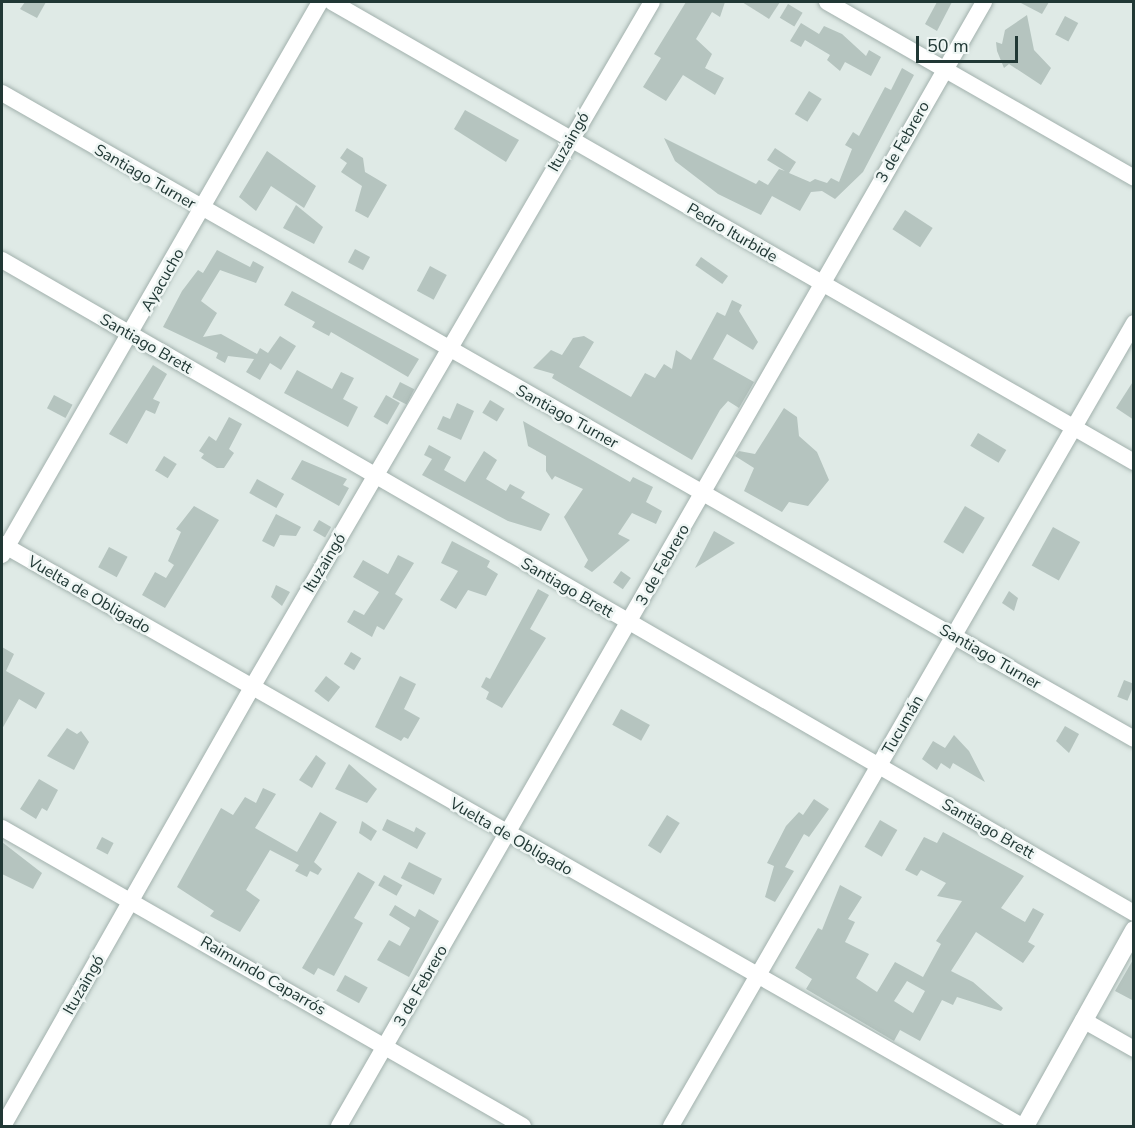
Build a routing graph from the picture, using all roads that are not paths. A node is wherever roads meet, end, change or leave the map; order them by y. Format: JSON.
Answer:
{"nodes":[{"id":1,"x":320,"y":2,"type":"edge"},
{"id":2,"x":332,"y":2,"type":"edge"},
{"id":3,"x":652,"y":2,"type":"edge"},
{"id":4,"x":827,"y":2,"type":"edge"},
{"id":5,"x":984,"y":2,"type":"edge"},
{"id":6,"x":945,"y":69,"type":"junction"},
{"id":7,"x":2,"y":93,"type":"edge"},
{"id":8,"x":570,"y":138,"type":"junction"},
{"id":9,"x":1134,"y":178,"type":"edge"},
{"id":10,"x":202,"y":211,"type":"junction"},
{"id":11,"x":2,"y":260,"type":"edge"},
{"id":12,"x":821,"y":284,"type":"junction"},
{"id":13,"x":1134,"y":323,"type":"edge"},
{"id":14,"x":132,"y":335,"type":"junction"},
{"id":15,"x":450,"y":351,"type":"junction"},
{"id":16,"x":1073,"y":428,"type":"junction"},
{"id":17,"x":1134,"y":462,"type":"edge"},
{"id":18,"x":376,"y":476,"type":"junction"},
{"id":19,"x":704,"y":493,"type":"junction"},
{"id":20,"x":3,"y":549,"type":"edge"},
{"id":21,"x":629,"y":624,"type":"junction"},
{"id":22,"x":954,"y":636,"type":"junction"},
{"id":23,"x":251,"y":688,"type":"junction"},
{"id":24,"x":1134,"y":739,"type":"edge"},
{"id":25,"x":879,"y":766,"type":"junction"},
{"id":26,"x":2,"y":828,"type":"edge"},
{"id":27,"x":506,"y":835,"type":"junction"},
{"id":28,"x":132,"y":902,"type":"junction"},
{"id":29,"x":1134,"y":913,"type":"edge"},
{"id":30,"x":1134,"y":930,"type":"edge"},
{"id":31,"x":756,"y":975,"type":"junction"},
{"id":32,"x":1083,"y":1020,"type":"junction"},
{"id":33,"x":386,"y":1047,"type":"junction"},
{"id":34,"x":1134,"y":1049,"type":"edge"},
{"id":35,"x":8,"y":1122,"type":"edge"},
{"id":36,"x":339,"y":1126,"type":"edge"},
{"id":37,"x":523,"y":1126,"type":"edge"},
{"id":38,"x":671,"y":1126,"type":"edge"},
{"id":39,"x":1023,"y":1126,"type":"edge"}],
"edges":[{"from":1,"to":10,"type":"street","name":"Ayacucho"},
{"from":2,"to":8,"type":"street","name":"Pedro Iturbide"},
{"from":3,"to":8,"type":"street","name":"Ituzaingó"},
{"from":4,"to":6,"type":"street"},
{"from":5,"to":6,"type":"street","name":"3 de Febrero"},
{"from":6,"to":9,"type":"street"},
{"from":6,"to":12,"type":"street","name":"3 de Febrero"},
{"from":7,"to":10,"type":"street","name":"Santiago Turner"},
{"from":8,"to":12,"type":"street","name":"Pedro Iturbide"},
{"from":8,"to":15,"type":"street","name":"Ituzaingó"},
{"from":10,"to":14,"type":"street","name":"Ayacucho"},
{"from":10,"to":15,"type":"street","name":"Santiago Turner"},
{"from":11,"to":14,"type":"street","name":"Santiago Brett"},
{"from":12,"to":16,"type":"street","name":"Pedro Iturbide"},
{"from":12,"to":19,"type":"street","name":"3 de Febrero"},
{"from":13,"to":16,"type":"street","name":"Tucumán"},
{"from":14,"to":18,"type":"street","name":"Santiago Brett"},
{"from":14,"to":20,"type":"street","name":"Ayacucho"},
{"from":15,"to":18,"type":"street","name":"Ituzaingó"},
{"from":15,"to":19,"type":"street","name":"Santiago Turner"},
{"from":16,"to":17,"type":"street","name":"Pedro Iturbide"},
{"from":16,"to":22,"type":"street","name":"Tucumán"},
{"from":18,"to":21,"type":"street","name":"Santiago Brett"},
{"from":18,"to":23,"type":"street","name":"Ituzaingó"},
{"from":19,"to":21,"type":"street","name":"3 de Febrero"},
{"from":19,"to":22,"type":"street","name":"Santiago Turner"},
{"from":20,"to":23,"type":"street","name":"Vuelta de Obligado"},
{"from":21,"to":25,"type":"street","name":"Santiago Brett"},
{"from":21,"to":27,"type":"street","name":"3 de Febrero"},
{"from":22,"to":24,"type":"street","name":"Santiago Turner"},
{"from":22,"to":25,"type":"street","name":"Tucumán"},
{"from":23,"to":27,"type":"street","name":"Vuelta de Obligado"},
{"from":23,"to":28,"type":"street","name":"Ituzaingó"},
{"from":25,"to":29,"type":"street","name":"Santiago Brett"},
{"from":25,"to":31,"type":"street","name":"Tucumán"},
{"from":26,"to":28,"type":"street","name":"Raimundo Caparrós"},
{"from":27,"to":31,"type":"street","name":"Vuelta de Obligado"},
{"from":27,"to":33,"type":"street","name":"3 de Febrero"},
{"from":28,"to":33,"type":"street","name":"Raimundo Caparrós"},
{"from":28,"to":35,"type":"street","name":"Ituzaingó"},
{"from":30,"to":32,"type":"main road"},
{"from":31,"to":38,"type":"street","name":"Tucumán"},
{"from":31,"to":39,"type":"street","name":"Vuelta de Obligado"},
{"from":32,"to":34,"type":"street"},
{"from":32,"to":39,"type":"main road"},
{"from":33,"to":36,"type":"street","name":"3 de Febrero"},
{"from":33,"to":37,"type":"street","name":"Raimundo Caparrós"}]}
